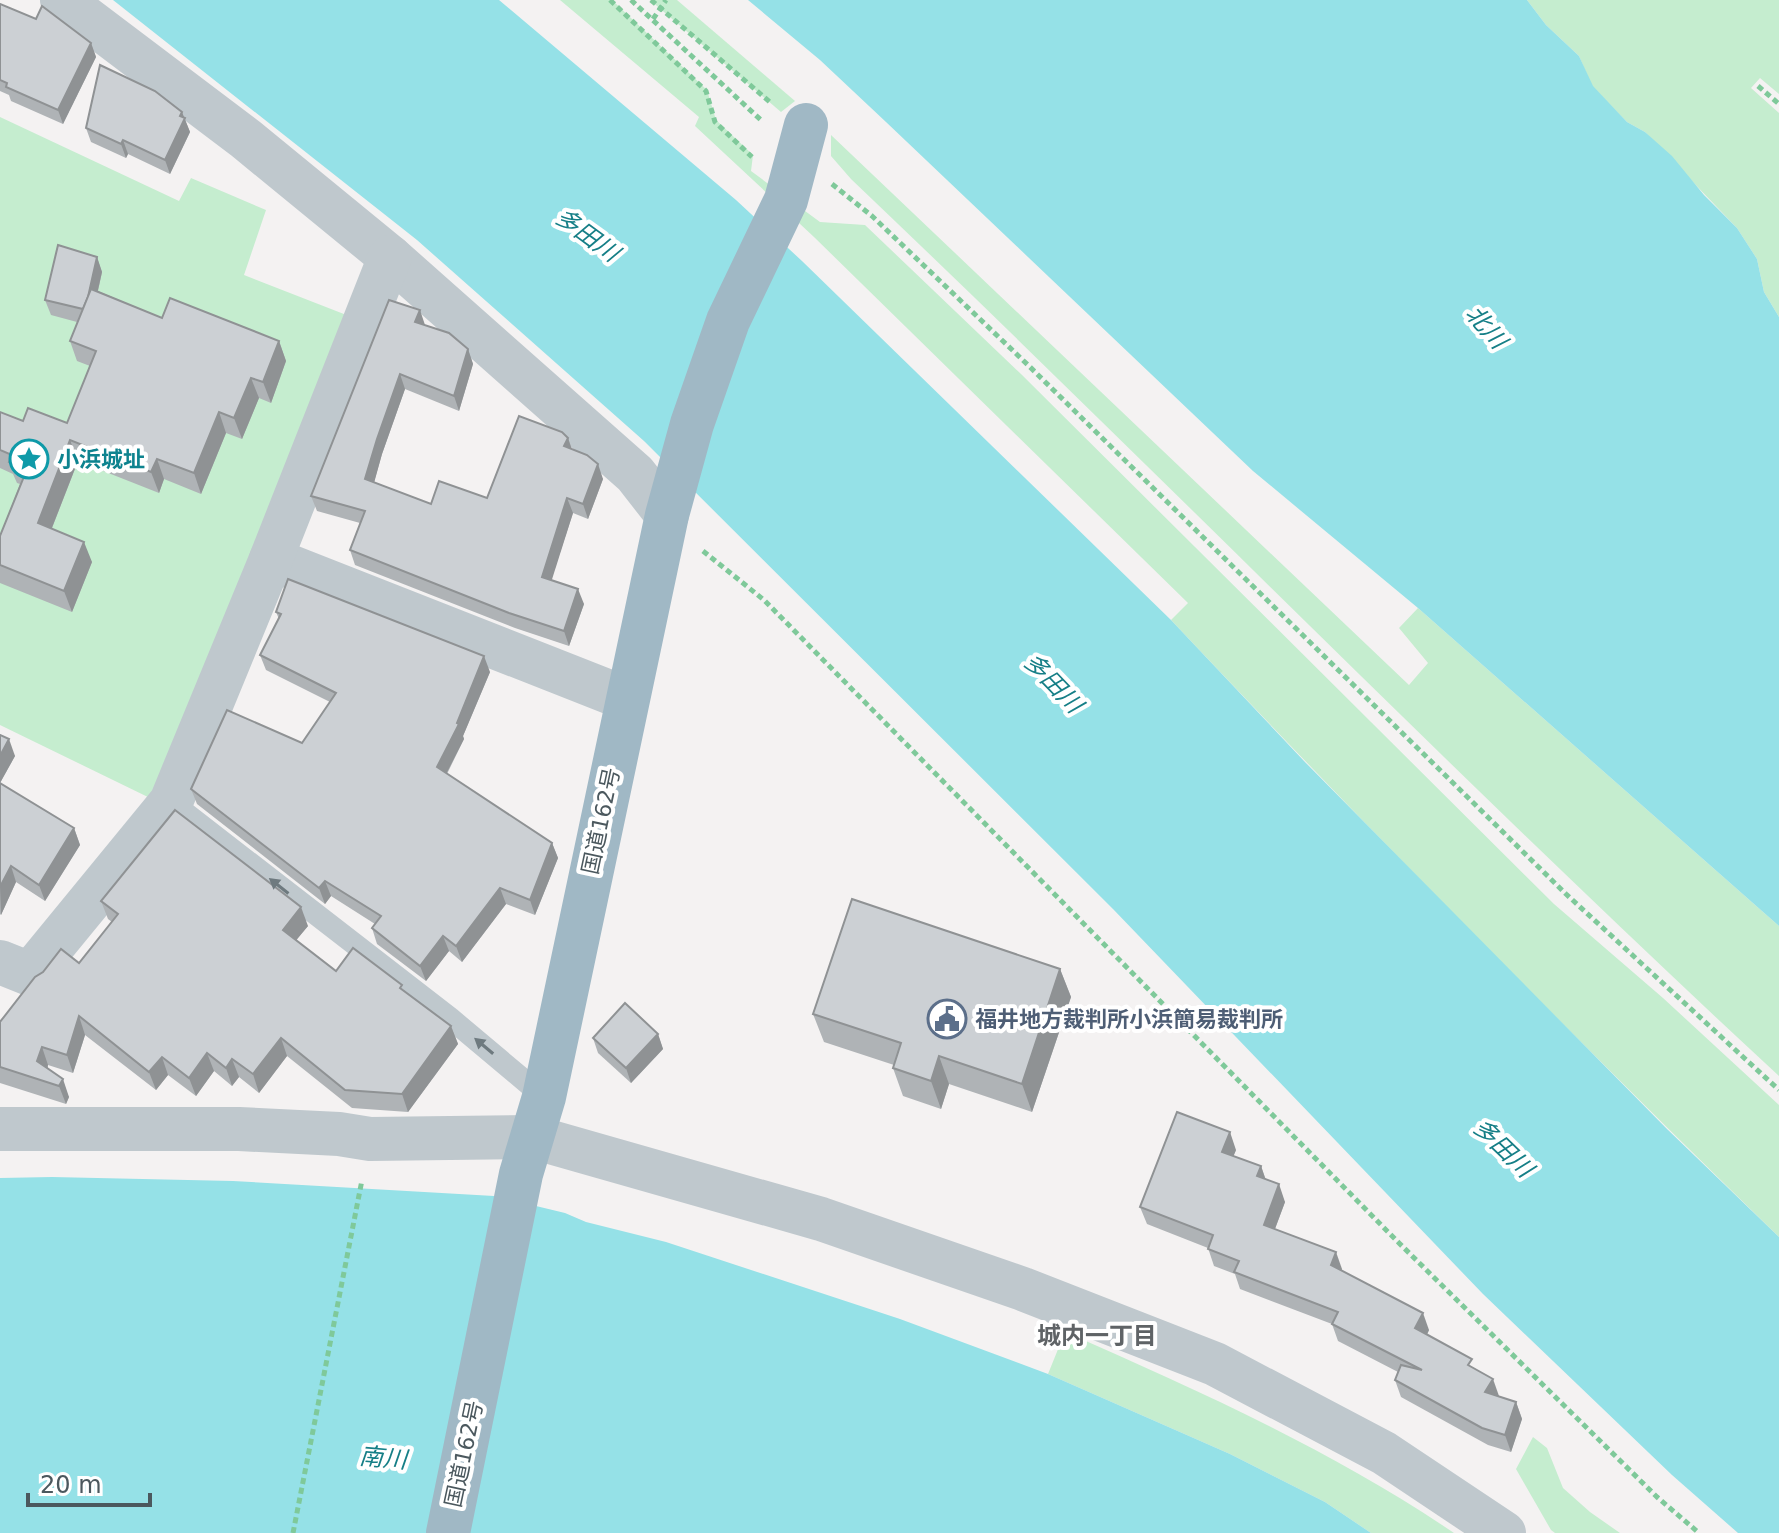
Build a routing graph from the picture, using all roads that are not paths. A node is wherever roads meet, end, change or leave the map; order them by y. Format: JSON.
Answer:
{"nodes":[{"id":1,"x":62,"y":0,"type":"edge"},
{"id":2,"x":795,"y":131,"type":"road end"},
{"id":3,"x":390,"y":257,"type":"junction"},
{"id":4,"x":671,"y":502,"type":"junction"},
{"id":5,"x":271,"y":559,"type":"junction"},
{"id":6,"x":627,"y":699,"type":"junction"},
{"id":7,"x":171,"y":802,"type":"junction"},
{"id":8,"x":0,"y":962,"type":"edge"},
{"id":9,"x":0,"y":1129,"type":"edge"},
{"id":10,"x":533,"y":1136,"type":"junction"},
{"id":11,"x":448,"y":1533,"type":"edge"},
{"id":12,"x":1504,"y":1533,"type":"edge"}],
"edges":[{"from":1,"to":3,"type":"street"},
{"from":2,"to":4,"type":"highway","name":"国道162号"},
{"from":3,"to":4,"type":"street"},
{"from":3,"to":5,"type":"street"},
{"from":4,"to":6,"type":"highway","name":"国道162号"},
{"from":5,"to":6,"type":"street"},
{"from":5,"to":7,"type":"street"},
{"from":6,"to":10,"type":"highway","name":"国道162号"},
{"from":7,"to":8,"type":"street"},
{"from":10,"to":7,"type":"lane","one_way":true},
{"from":9,"to":10,"type":"street"},
{"from":10,"to":11,"type":"highway","name":"国道162号"},
{"from":10,"to":12,"type":"street"}]}
